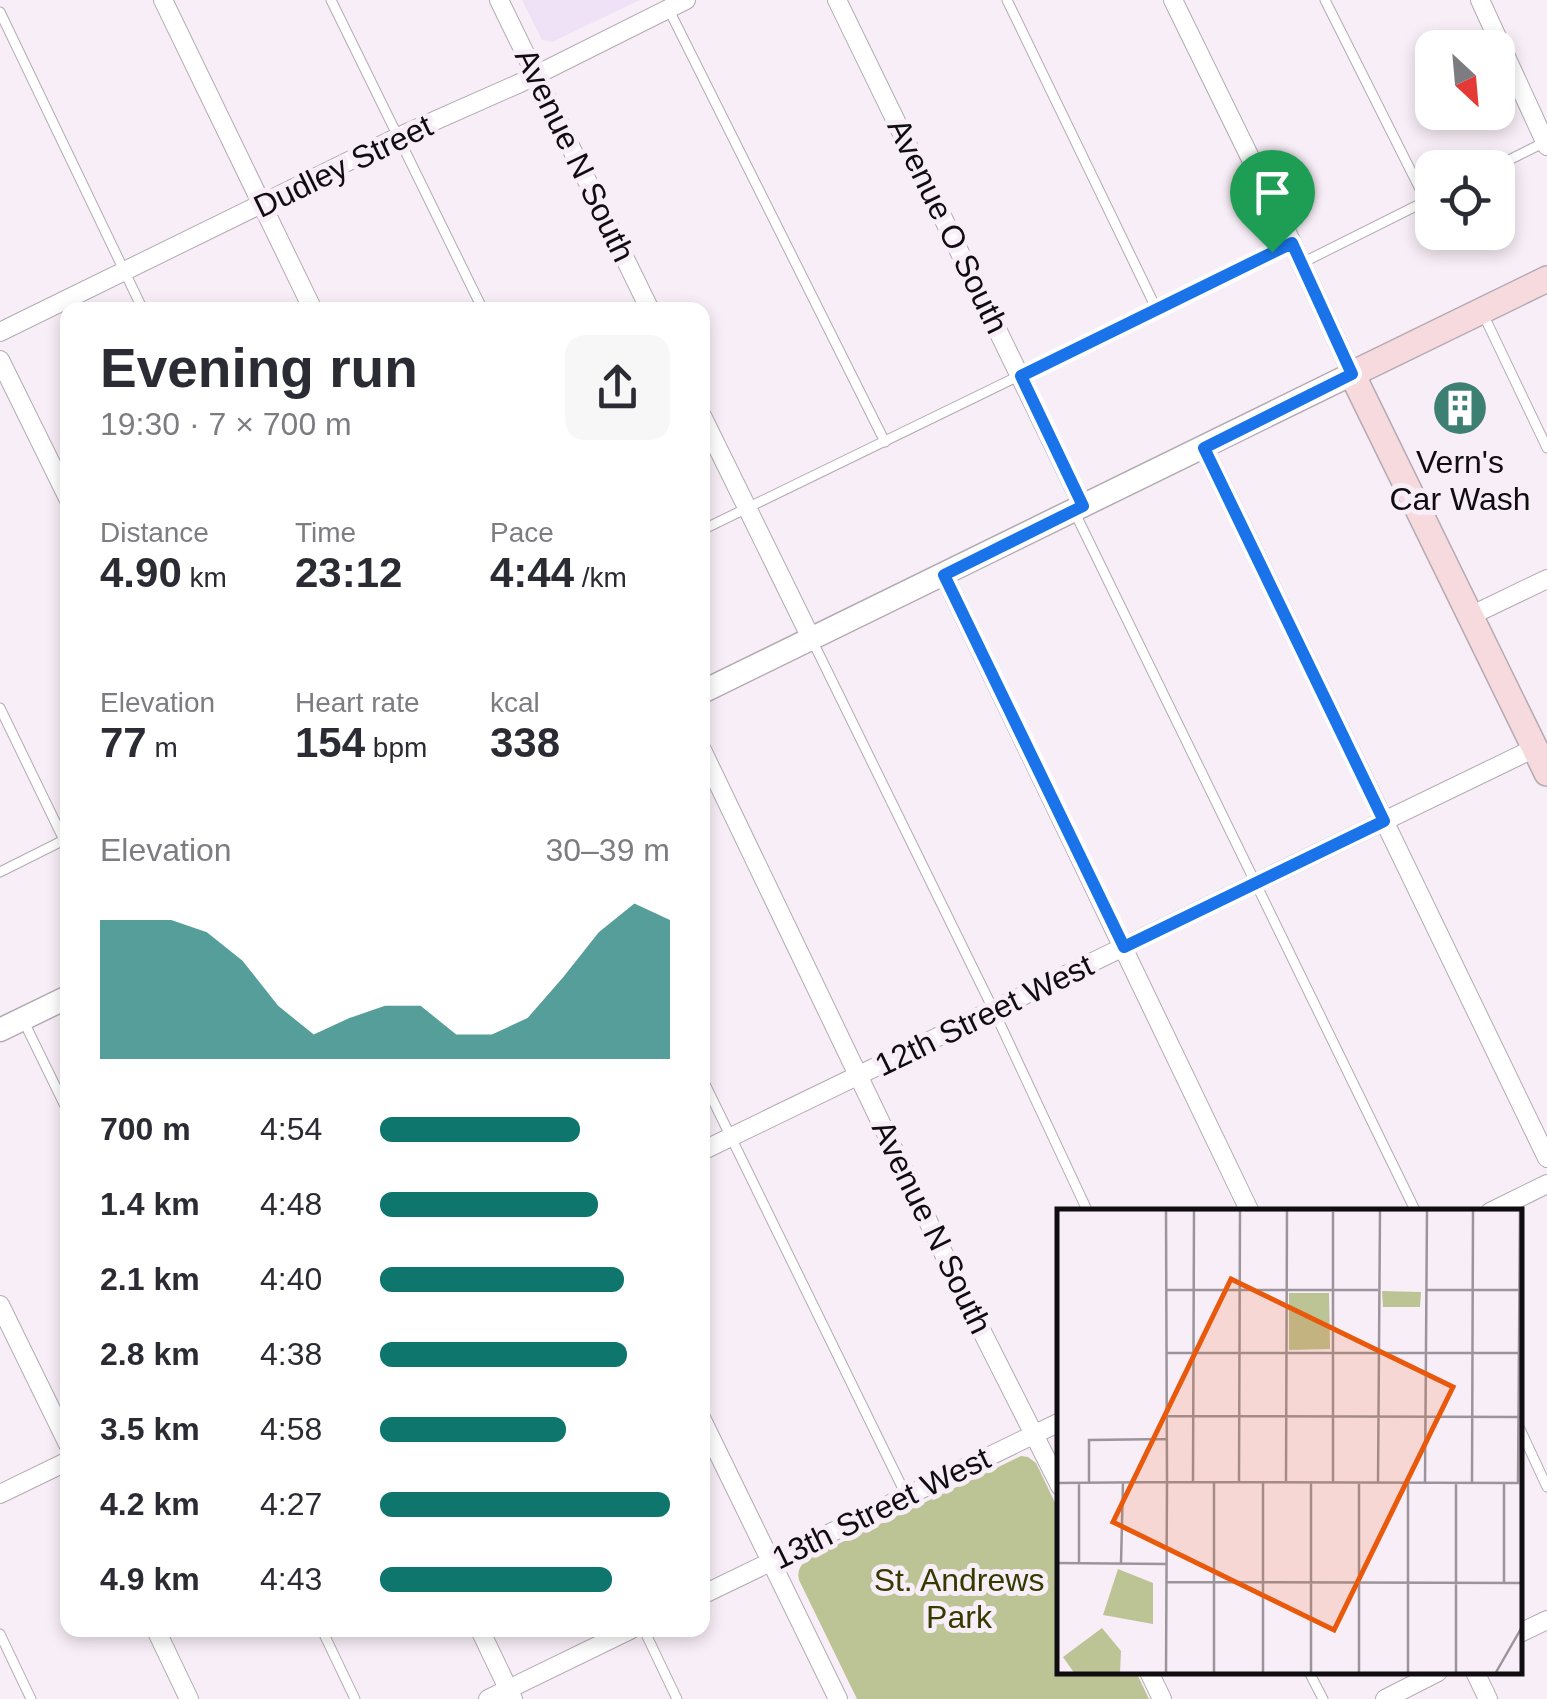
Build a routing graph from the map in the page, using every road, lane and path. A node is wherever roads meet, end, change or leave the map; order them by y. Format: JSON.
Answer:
{"nodes":[{"id":1,"x":163,"y":0,"type":"edge"},
{"id":2,"x":331,"y":0,"type":"edge"},
{"id":3,"x":499,"y":0,"type":"edge"},
{"id":4,"x":686,"y":0,"type":"edge"},
{"id":5,"x":838,"y":0,"type":"edge"},
{"id":6,"x":1007,"y":0,"type":"edge"},
{"id":7,"x":1173,"y":0,"type":"edge"},
{"id":8,"x":1325,"y":0,"type":"edge"},
{"id":9,"x":1480,"y":0,"type":"edge"},
{"id":10,"x":668,"y":9,"type":"junction"},
{"id":11,"x":0,"y":12,"type":"edge"},
{"id":12,"x":536,"y":75,"type":"junction"},
{"id":13,"x":398,"y":137,"type":"junction"},
{"id":14,"x":1546,"y":143,"type":"edge"},
{"id":15,"x":1515,"y":158,"type":"edge"},
{"id":16,"x":1415,"y":172,"type":"edge"},
{"id":17,"x":262,"y":205,"type":"junction"},
{"id":18,"x":1415,"y":206,"type":"edge"},
{"id":19,"x":1292,"y":243,"type":"junction"},
{"id":20,"x":1302,"y":264,"type":"junction"},
{"id":21,"x":124,"y":272,"type":"junction"},
{"id":22,"x":1547,"y":278,"type":"edge"},
{"id":23,"x":62,"y":302,"type":"edge"},
{"id":24,"x":140,"y":302,"type":"edge"},
{"id":25,"x":309,"y":302,"type":"edge"},
{"id":26,"x":479,"y":302,"type":"edge"},
{"id":27,"x":646,"y":302,"type":"edge"},
{"id":28,"x":60,"y":303,"type":"edge"},
{"id":29,"x":1156,"y":308,"type":"junction"},
{"id":30,"x":1482,"y":310,"type":"junction"},
{"id":31,"x":0,"y":332,"type":"edge"},
{"id":32,"x":0,"y":360,"type":"edge"},
{"id":33,"x":1352,"y":374,"type":"junction"},
{"id":34,"x":1021,"y":376,"type":"junction"},
{"id":35,"x":1543,"y":430,"type":"edge"},
{"id":36,"x":710,"y":432,"type":"edge"},
{"id":37,"x":884,"y":442,"type":"junction"},
{"id":38,"x":1204,"y":448,"type":"junction"},
{"id":39,"x":1547,"y":448,"type":"edge"},
{"id":40,"x":60,"y":482,"type":"edge"},
{"id":41,"x":748,"y":508,"type":"junction"},
{"id":42,"x":1078,"y":508,"type":"junction"},
{"id":43,"x":710,"y":526,"type":"edge"},
{"id":44,"x":944,"y":575,"type":"junction"},
{"id":45,"x":1547,"y":579,"type":"edge"},
{"id":46,"x":1470,"y":616,"type":"junction"},
{"id":47,"x":811,"y":638,"type":"junction"},
{"id":48,"x":710,"y":688,"type":"edge"},
{"id":49,"x":0,"y":708,"type":"edge"},
{"id":50,"x":1535,"y":748,"type":"junction"},
{"id":51,"x":710,"y":767,"type":"edge"},
{"id":52,"x":1547,"y":772,"type":"edge"},
{"id":53,"x":1384,"y":821,"type":"junction"},
{"id":54,"x":60,"y":827,"type":"edge"},
{"id":55,"x":60,"y":842,"type":"edge"},
{"id":56,"x":0,"y":872,"type":"edge"},
{"id":57,"x":1256,"y":883,"type":"junction"},
{"id":58,"x":1124,"y":947,"type":"junction"},
{"id":59,"x":60,"y":1002,"type":"edge"},
{"id":60,"x":994,"y":1011,"type":"junction"},
{"id":61,"x":23,"y":1019,"type":"junction"},
{"id":62,"x":0,"y":1030,"type":"edge"},
{"id":63,"x":860,"y":1076,"type":"junction"},
{"id":64,"x":710,"y":1094,"type":"edge"},
{"id":65,"x":60,"y":1095,"type":"edge"},
{"id":66,"x":731,"y":1137,"type":"junction"},
{"id":67,"x":710,"y":1147,"type":"edge"},
{"id":68,"x":1547,"y":1158,"type":"edge"},
{"id":69,"x":1547,"y":1184,"type":"edge"},
{"id":70,"x":1087,"y":1209,"type":"edge"},
{"id":71,"x":1249,"y":1209,"type":"edge"},
{"id":72,"x":1415,"y":1209,"type":"edge"},
{"id":73,"x":1496,"y":1209,"type":"edge"},
{"id":74,"x":0,"y":1304,"type":"edge"},
{"id":75,"x":1057,"y":1423,"type":"edge"},
{"id":76,"x":60,"y":1428,"type":"edge"},
{"id":77,"x":1522,"y":1433,"type":"edge"},
{"id":78,"x":1034,"y":1434,"type":"junction"},
{"id":79,"x":710,"y":1436,"type":"edge"},
{"id":80,"x":60,"y":1465,"type":"edge"},
{"id":81,"x":1057,"y":1480,"type":"edge"},
{"id":82,"x":1547,"y":1487,"type":"edge"},
{"id":83,"x":0,"y":1494,"type":"edge"},
{"id":84,"x":906,"y":1494,"type":"junction"},
{"id":85,"x":772,"y":1561,"type":"junction"},
{"id":86,"x":710,"y":1591,"type":"edge"},
{"id":87,"x":1547,"y":1620,"type":"edge"},
{"id":88,"x":1522,"y":1632,"type":"edge"},
{"id":89,"x":0,"y":1634,"type":"edge"},
{"id":90,"x":159,"y":1637,"type":"edge"},
{"id":91,"x":325,"y":1637,"type":"edge"},
{"id":92,"x":483,"y":1637,"type":"edge"},
{"id":93,"x":617,"y":1637,"type":"edge"},
{"id":94,"x":647,"y":1637,"type":"edge"},
{"id":95,"x":1150,"y":1674,"type":"edge"},
{"id":96,"x":1310,"y":1674,"type":"edge"},
{"id":97,"x":1434,"y":1674,"type":"edge"},
{"id":98,"x":1476,"y":1674,"type":"edge"},
{"id":99,"x":511,"y":1694,"type":"edge"},
{"id":100,"x":31,"y":1699,"type":"edge"},
{"id":101,"x":189,"y":1699,"type":"edge"},
{"id":102,"x":355,"y":1699,"type":"edge"},
{"id":103,"x":488,"y":1699,"type":"edge"},
{"id":104,"x":677,"y":1699,"type":"edge"},
{"id":105,"x":838,"y":1699,"type":"edge"},
{"id":106,"x":1162,"y":1699,"type":"edge"},
{"id":107,"x":1323,"y":1699,"type":"edge"},
{"id":108,"x":1385,"y":1699,"type":"edge"},
{"id":109,"x":1488,"y":1699,"type":"edge"}],
"edges":[{"from":1,"to":17,"type":"street"},
{"from":2,"to":13,"type":"lane"},
{"from":3,"to":12,"type":"street","name":"Avenue N South"},
{"from":4,"to":10,"type":"street","name":"Dudley Street"},
{"from":5,"to":34,"type":"street","name":"Avenue O South"},
{"from":6,"to":29,"type":"lane"},
{"from":7,"to":19,"type":"street"},
{"from":8,"to":16,"type":"lane"},
{"from":9,"to":14,"type":"street"},
{"from":10,"to":12,"type":"street","name":"Dudley Street"},
{"from":10,"to":37,"type":"lane"},
{"from":11,"to":21,"type":"lane"},
{"from":12,"to":13,"type":"street","name":"Dudley Street"},
{"from":12,"to":27,"type":"street","name":"Avenue N South"},
{"from":13,"to":17,"type":"street","name":"Dudley Street"},
{"from":13,"to":26,"type":"lane"},
{"from":14,"to":15,"type":"lane"},
{"from":17,"to":21,"type":"street","name":"Dudley Street"},
{"from":17,"to":25,"type":"street"},
{"from":18,"to":20,"type":"lane"},
{"from":19,"to":20,"type":"street"},
{"from":19,"to":29,"type":"lane"},
{"from":20,"to":33,"type":"street"},
{"from":21,"to":23,"type":"street","name":"Dudley Street"},
{"from":21,"to":24,"type":"lane"},
{"from":22,"to":30,"type":"main road"},
{"from":28,"to":31,"type":"street","name":"Dudley Street"},
{"from":29,"to":34,"type":"lane"},
{"from":30,"to":33,"type":"main road"},
{"from":30,"to":35,"type":"lane"},
{"from":32,"to":40,"type":"street"},
{"from":33,"to":38,"type":"street"},
{"from":33,"to":46,"type":"main road"},
{"from":34,"to":37,"type":"lane"},
{"from":34,"to":42,"type":"street","name":"Avenue O South"},
{"from":35,"to":39,"type":"lane"},
{"from":36,"to":41,"type":"street"},
{"from":37,"to":41,"type":"lane"},
{"from":38,"to":42,"type":"street"},
{"from":38,"to":53,"type":"street"},
{"from":41,"to":43,"type":"lane"},
{"from":41,"to":47,"type":"street"},
{"from":42,"to":44,"type":"street"},
{"from":42,"to":57,"type":"lane"},
{"from":44,"to":47,"type":"street"},
{"from":44,"to":58,"type":"street"},
{"from":45,"to":46,"type":"street"},
{"from":46,"to":50,"type":"main road"},
{"from":47,"to":48,"type":"street"},
{"from":47,"to":60,"type":"lane"},
{"from":49,"to":54,"type":"lane"},
{"from":50,"to":52,"type":"main road"},
{"from":50,"to":53,"type":"street","name":"12th Street West"},
{"from":51,"to":63,"type":"street","name":"Avenue N South"},
{"from":53,"to":57,"type":"street","name":"12th Street West"},
{"from":53,"to":68,"type":"street"},
{"from":55,"to":56,"type":"lane"},
{"from":57,"to":58,"type":"street","name":"12th Street West"},
{"from":57,"to":72,"type":"lane"},
{"from":58,"to":60,"type":"street","name":"12th Street West"},
{"from":58,"to":71,"type":"street"},
{"from":59,"to":61,"type":"street"},
{"from":60,"to":63,"type":"street","name":"12th Street West"},
{"from":60,"to":70,"type":"lane"},
{"from":61,"to":62,"type":"street"},
{"from":61,"to":65,"type":"lane"},
{"from":63,"to":66,"type":"street","name":"12th Street West"},
{"from":63,"to":78,"type":"street","name":"Avenue N South"},
{"from":64,"to":66,"type":"lane"},
{"from":66,"to":67,"type":"street","name":"12th Street West"},
{"from":66,"to":84,"type":"lane"},
{"from":69,"to":73,"type":"street"},
{"from":74,"to":76,"type":"street"},
{"from":75,"to":78,"type":"street","name":"13th Street West"},
{"from":77,"to":82,"type":"lane"},
{"from":78,"to":81,"type":"street","name":"Avenue N South"},
{"from":78,"to":84,"type":"street","name":"13th Street West"},
{"from":79,"to":85,"type":"street"},
{"from":80,"to":83,"type":"street"},
{"from":84,"to":85,"type":"street","name":"13th Street West"},
{"from":85,"to":86,"type":"street","name":"13th Street West"},
{"from":85,"to":105,"type":"street"},
{"from":87,"to":88,"type":"street"},
{"from":89,"to":100,"type":"lane"},
{"from":90,"to":101,"type":"street"},
{"from":91,"to":102,"type":"lane"},
{"from":92,"to":99,"type":"street"},
{"from":93,"to":99,"type":"street"},
{"from":94,"to":104,"type":"lane"},
{"from":95,"to":106,"type":"street"},
{"from":96,"to":107,"type":"lane"},
{"from":97,"to":108,"type":"street"},
{"from":98,"to":109,"type":"street"},
{"from":99,"to":103,"type":"street"}]}
